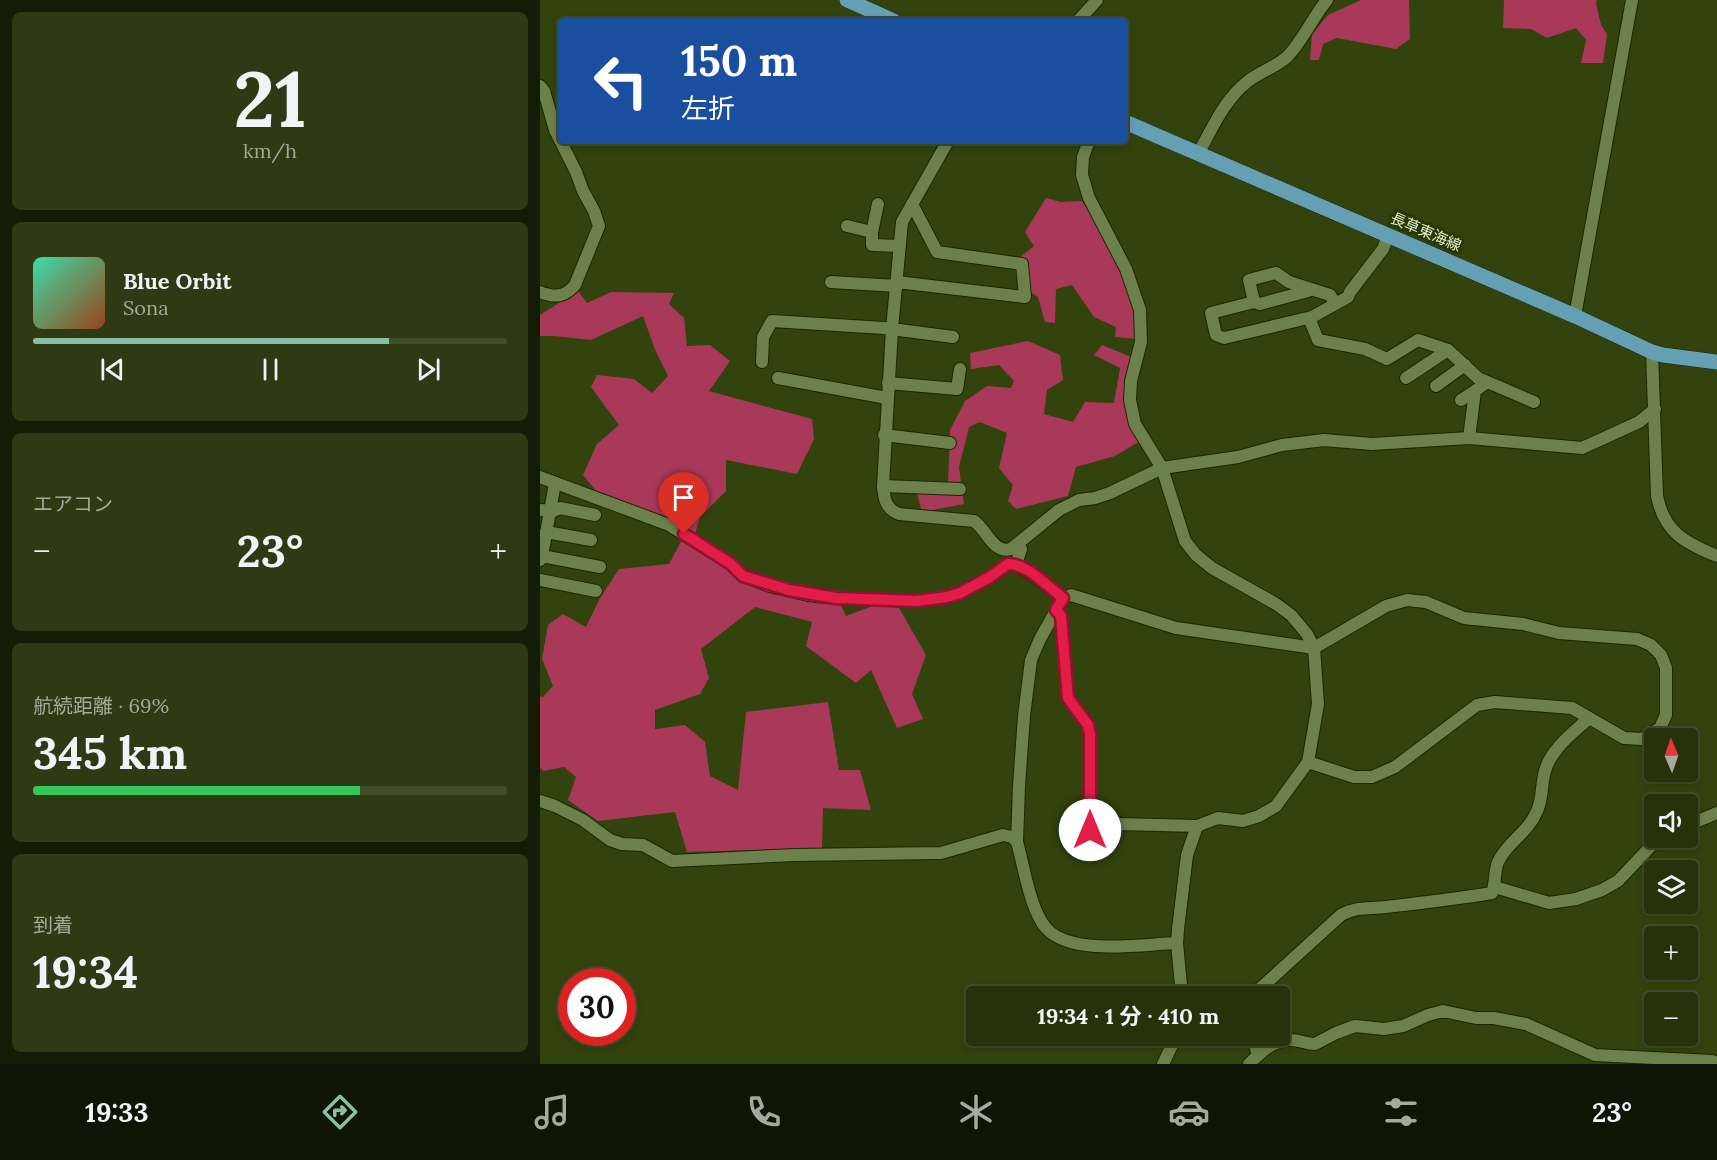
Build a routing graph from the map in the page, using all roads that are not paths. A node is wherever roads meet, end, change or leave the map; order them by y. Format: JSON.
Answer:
{"nodes":[{"id":1,"x":847,"y":0,"type":"edge"},
{"id":2,"x":1097,"y":0,"type":"edge"},
{"id":3,"x":1327,"y":0,"type":"edge"},
{"id":4,"x":1632,"y":0,"type":"edge"},
{"id":5,"x":887,"y":18,"type":"edge"},
{"id":6,"x":1081,"y":18,"type":"edge"},
{"id":7,"x":540,"y":86,"type":"edge"},
{"id":8,"x":1128,"y":123,"type":"edge"},
{"id":9,"x":558,"y":136,"type":"edge"},
{"id":10,"x":562,"y":144,"type":"edge"},
{"id":11,"x":946,"y":144,"type":"edge"},
{"id":12,"x":1088,"y":144,"type":"edge"},
{"id":13,"x":1198,"y":154,"type":"junction"},
{"id":14,"x":878,"y":204,"type":"dead end"},
{"id":15,"x":912,"y":204,"type":"junction"},
{"id":16,"x":848,"y":226,"type":"dead end"},
{"id":17,"x":872,"y":232,"type":"junction"},
{"id":18,"x":1388,"y":236,"type":"junction"},
{"id":19,"x":900,"y":246,"type":"junction"},
{"id":20,"x":831,"y":282,"type":"dead end"},
{"id":21,"x":897,"y":284,"type":"junction"},
{"id":22,"x":1309,"y":289,"type":"junction"},
{"id":23,"x":540,"y":292,"type":"edge"},
{"id":24,"x":1254,"y":303,"type":"junction"},
{"id":25,"x":1336,"y":304,"type":"junction"},
{"id":26,"x":1575,"y":316,"type":"junction"},
{"id":27,"x":1309,"y":318,"type":"junction"},
{"id":28,"x":892,"y":329,"type":"junction"},
{"id":29,"x":953,"y":337,"type":"dead end"},
{"id":30,"x":1448,"y":350,"type":"junction"},
{"id":31,"x":1652,"y":352,"type":"junction"},
{"id":32,"x":762,"y":362,"type":"dead end"},
{"id":33,"x":1717,"y":362,"type":"edge"},
{"id":34,"x":1465,"y":365,"type":"junction"},
{"id":35,"x":960,"y":369,"type":"dead end"},
{"id":36,"x":778,"y":378,"type":"dead end"},
{"id":37,"x":1406,"y":378,"type":"dead end"},
{"id":38,"x":1487,"y":382,"type":"junction"},
{"id":39,"x":888,"y":383,"type":"junction"},
{"id":40,"x":1436,"y":386,"type":"dead end"},
{"id":41,"x":1475,"y":390,"type":"junction"},
{"id":42,"x":887,"y":398,"type":"junction"},
{"id":43,"x":1461,"y":400,"type":"dead end"},
{"id":44,"x":1534,"y":402,"type":"dead end"},
{"id":45,"x":1655,"y":409,"type":"junction"},
{"id":46,"x":884,"y":435,"type":"junction"},
{"id":47,"x":1469,"y":438,"type":"junction"},
{"id":48,"x":950,"y":443,"type":"dead end"},
{"id":49,"x":1162,"y":468,"type":"junction"},
{"id":50,"x":540,"y":477,"type":"edge"},
{"id":51,"x":555,"y":483,"type":"junction"},
{"id":52,"x":882,"y":486,"type":"junction"},
{"id":53,"x":960,"y":489,"type":"dead end"},
{"id":54,"x":545,"y":510,"type":"edge"},
{"id":55,"x":595,"y":515,"type":"dead end"},
{"id":56,"x":544,"y":535,"type":"edge"},
{"id":57,"x":591,"y":540,"type":"dead end"},
{"id":58,"x":1018,"y":544,"type":"junction"},
{"id":59,"x":1717,"y":556,"type":"edge"},
{"id":60,"x":541,"y":558,"type":"edge"},
{"id":61,"x":1016,"y":565,"type":"junction"},
{"id":62,"x":600,"y":567,"type":"dead end"},
{"id":63,"x":540,"y":580,"type":"edge"},
{"id":64,"x":596,"y":591,"type":"dead end"},
{"id":65,"x":1063,"y":598,"type":"junction"},
{"id":66,"x":1056,"y":610,"type":"junction"},
{"id":67,"x":1314,"y":648,"type":"junction"},
{"id":68,"x":1588,"y":718,"type":"junction"},
{"id":69,"x":1308,"y":762,"type":"junction"},
{"id":70,"x":540,"y":801,"type":"edge"},
{"id":71,"x":1717,"y":813,"type":"edge"},
{"id":72,"x":1698,"y":821,"type":"edge"},
{"id":73,"x":1197,"y":826,"type":"junction"},
{"id":74,"x":1017,"y":842,"type":"junction"},
{"id":75,"x":1649,"y":848,"type":"edge"},
{"id":76,"x":1495,"y":887,"type":"junction"},
{"id":77,"x":1177,"y":943,"type":"junction"},
{"id":78,"x":1181,"y":986,"type":"edge"},
{"id":79,"x":1263,"y":986,"type":"edge"},
{"id":80,"x":1172,"y":1046,"type":"edge"},
{"id":81,"x":1255,"y":1046,"type":"edge"},
{"id":82,"x":1258,"y":1054,"type":"junction"},
{"id":83,"x":1163,"y":1064,"type":"edge"},
{"id":84,"x":1249,"y":1064,"type":"edge"},
{"id":85,"x":1717,"y":1064,"type":"edge"}],
"edges":[{"from":1,"to":5,"type":"main road"},
{"from":2,"to":6,"type":"street"},
{"from":3,"to":13,"type":"street"},
{"from":4,"to":26,"type":"street"},
{"from":7,"to":9,"type":"street"},
{"from":8,"to":13,"type":"main road","name":"長草東海線"},
{"from":10,"to":23,"type":"street"},
{"from":11,"to":15,"type":"street"},
{"from":12,"to":49,"type":"street"},
{"from":13,"to":18,"type":"main road","name":"長草東海線"},
{"from":14,"to":17,"type":"street"},
{"from":15,"to":19,"type":"street"},
{"from":15,"to":21,"type":"street"},
{"from":16,"to":17,"type":"street"},
{"from":17,"to":19,"type":"street"},
{"from":18,"to":25,"type":"street"},
{"from":18,"to":26,"type":"main road","name":"長草東海線"},
{"from":19,"to":21,"type":"street"},
{"from":20,"to":21,"type":"street"},
{"from":21,"to":28,"type":"street"},
{"from":22,"to":24,"type":"street"},
{"from":22,"to":24,"type":"street"},
{"from":22,"to":25,"type":"street"},
{"from":24,"to":27,"type":"street"},
{"from":25,"to":27,"type":"street"},
{"from":26,"to":31,"type":"main road","name":"長草東海線"},
{"from":27,"to":30,"type":"street"},
{"from":28,"to":29,"type":"street"},
{"from":28,"to":32,"type":"street"},
{"from":28,"to":39,"type":"street"},
{"from":30,"to":34,"type":"street"},
{"from":30,"to":37,"type":"street"},
{"from":31,"to":33,"type":"main road","name":"長草東海線"},
{"from":31,"to":45,"type":"street"},
{"from":34,"to":38,"type":"street"},
{"from":34,"to":40,"type":"street"},
{"from":35,"to":39,"type":"street"},
{"from":36,"to":42,"type":"street"},
{"from":38,"to":41,"type":"street"},
{"from":38,"to":44,"type":"street"},
{"from":39,"to":42,"type":"street"},
{"from":41,"to":43,"type":"street"},
{"from":41,"to":47,"type":"street"},
{"from":42,"to":46,"type":"street"},
{"from":45,"to":47,"type":"street"},
{"from":45,"to":59,"type":"street"},
{"from":46,"to":48,"type":"street"},
{"from":46,"to":52,"type":"street"},
{"from":47,"to":49,"type":"street"},
{"from":49,"to":58,"type":"street"},
{"from":49,"to":67,"type":"street"},
{"from":50,"to":51,"type":"street"},
{"from":51,"to":54,"type":"street"},
{"from":51,"to":61,"type":"street"},
{"from":52,"to":53,"type":"street"},
{"from":52,"to":58,"type":"street"},
{"from":54,"to":55,"type":"street"},
{"from":54,"to":56,"type":"street"},
{"from":56,"to":57,"type":"street"},
{"from":56,"to":60,"type":"street"},
{"from":58,"to":61,"type":"street"},
{"from":60,"to":62,"type":"street"},
{"from":61,"to":65,"type":"street"},
{"from":63,"to":64,"type":"street"},
{"from":65,"to":66,"type":"street"},
{"from":65,"to":67,"type":"street"},
{"from":66,"to":73,"type":"street"},
{"from":66,"to":74,"type":"street"},
{"from":67,"to":68,"type":"street"},
{"from":67,"to":69,"type":"street"},
{"from":68,"to":69,"type":"street"},
{"from":68,"to":76,"type":"street"},
{"from":69,"to":73,"type":"street"},
{"from":70,"to":74,"type":"street"},
{"from":71,"to":72,"type":"street"},
{"from":73,"to":77,"type":"street"},
{"from":74,"to":77,"type":"street"},
{"from":75,"to":76,"type":"street"},
{"from":76,"to":79,"type":"street"},
{"from":77,"to":78,"type":"street"},
{"from":80,"to":83,"type":"street"},
{"from":81,"to":82,"type":"street"},
{"from":82,"to":84,"type":"street"},
{"from":82,"to":85,"type":"street"}]}
